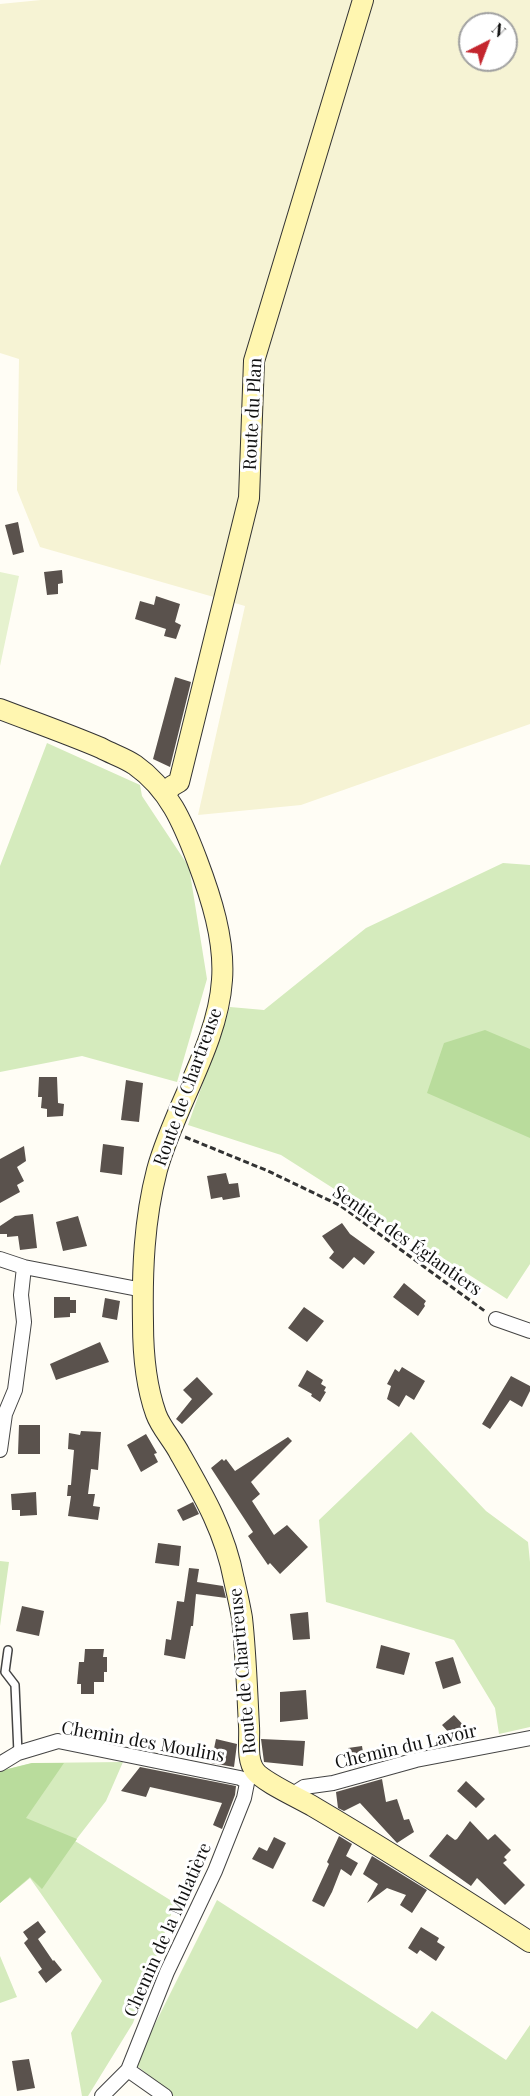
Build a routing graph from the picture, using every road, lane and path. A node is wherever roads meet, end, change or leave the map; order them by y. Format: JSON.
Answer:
{"nodes":[{"id":1,"x":363,"y":0,"type":"edge"},
{"id":2,"x":0,"y":709,"type":"edge"},
{"id":3,"x":166,"y":793,"type":"junction"},
{"id":4,"x":169,"y":1130,"type":"junction"},
{"id":5,"x":0,"y":1259,"type":"edge"},
{"id":6,"x":24,"y":1267,"type":"junction"},
{"id":7,"x":143,"y":1290,"type":"junction"},
{"id":8,"x":496,"y":1319,"type":"joint"},
{"id":9,"x":530,"y":1331,"type":"edge"},
{"id":10,"x":0,"y":1450,"type":"edge"},
{"id":11,"x":8,"y":1650,"type":"dead end"},
{"id":12,"x":530,"y":1738,"type":"edge"},
{"id":13,"x":18,"y":1753,"type":"junction"},
{"id":14,"x":0,"y":1764,"type":"edge"},
{"id":15,"x":251,"y":1776,"type":"junction"},
{"id":16,"x":293,"y":1794,"type":"junction"},
{"id":17,"x":530,"y":1942,"type":"edge"},
{"id":18,"x":128,"y":2070,"type":"junction"},
{"id":19,"x":102,"y":2096,"type":"edge"},
{"id":20,"x":165,"y":2096,"type":"edge"}],
"edges":[{"from":1,"to":3,"type":"main road","name":"Route du Plan"},
{"from":2,"to":3,"type":"main road","name":"Route de Chartreuse"},
{"from":3,"to":4,"type":"main road","name":"Route de Chartreuse"},
{"from":4,"to":7,"type":"main road","name":"Route de Chartreuse"},
{"from":4,"to":8,"type":"path","name":"Sentier des Églantiers"},
{"from":5,"to":6,"type":"street"},
{"from":6,"to":7,"type":"street"},
{"from":6,"to":10,"type":"street"},
{"from":7,"to":15,"type":"main road","name":"Route de Chartreuse"},
{"from":8,"to":9,"type":"street"},
{"from":11,"to":13,"type":"lane"},
{"from":12,"to":16,"type":"street","name":"Chemin du Lavoir"},
{"from":13,"to":14,"type":"street","name":"Chemin des Moulins"},
{"from":13,"to":15,"type":"street","name":"Chemin des Moulins"},
{"from":15,"to":16,"type":"main road","name":"Route de Chartreuse"},
{"from":15,"to":18,"type":"street","name":"Chemin de la Mulatière"},
{"from":16,"to":17,"type":"main road","name":"Route de Chartreuse"},
{"from":18,"to":19,"type":"street","name":"Chemin de la Mulatière"},
{"from":18,"to":20,"type":"street"}]}
